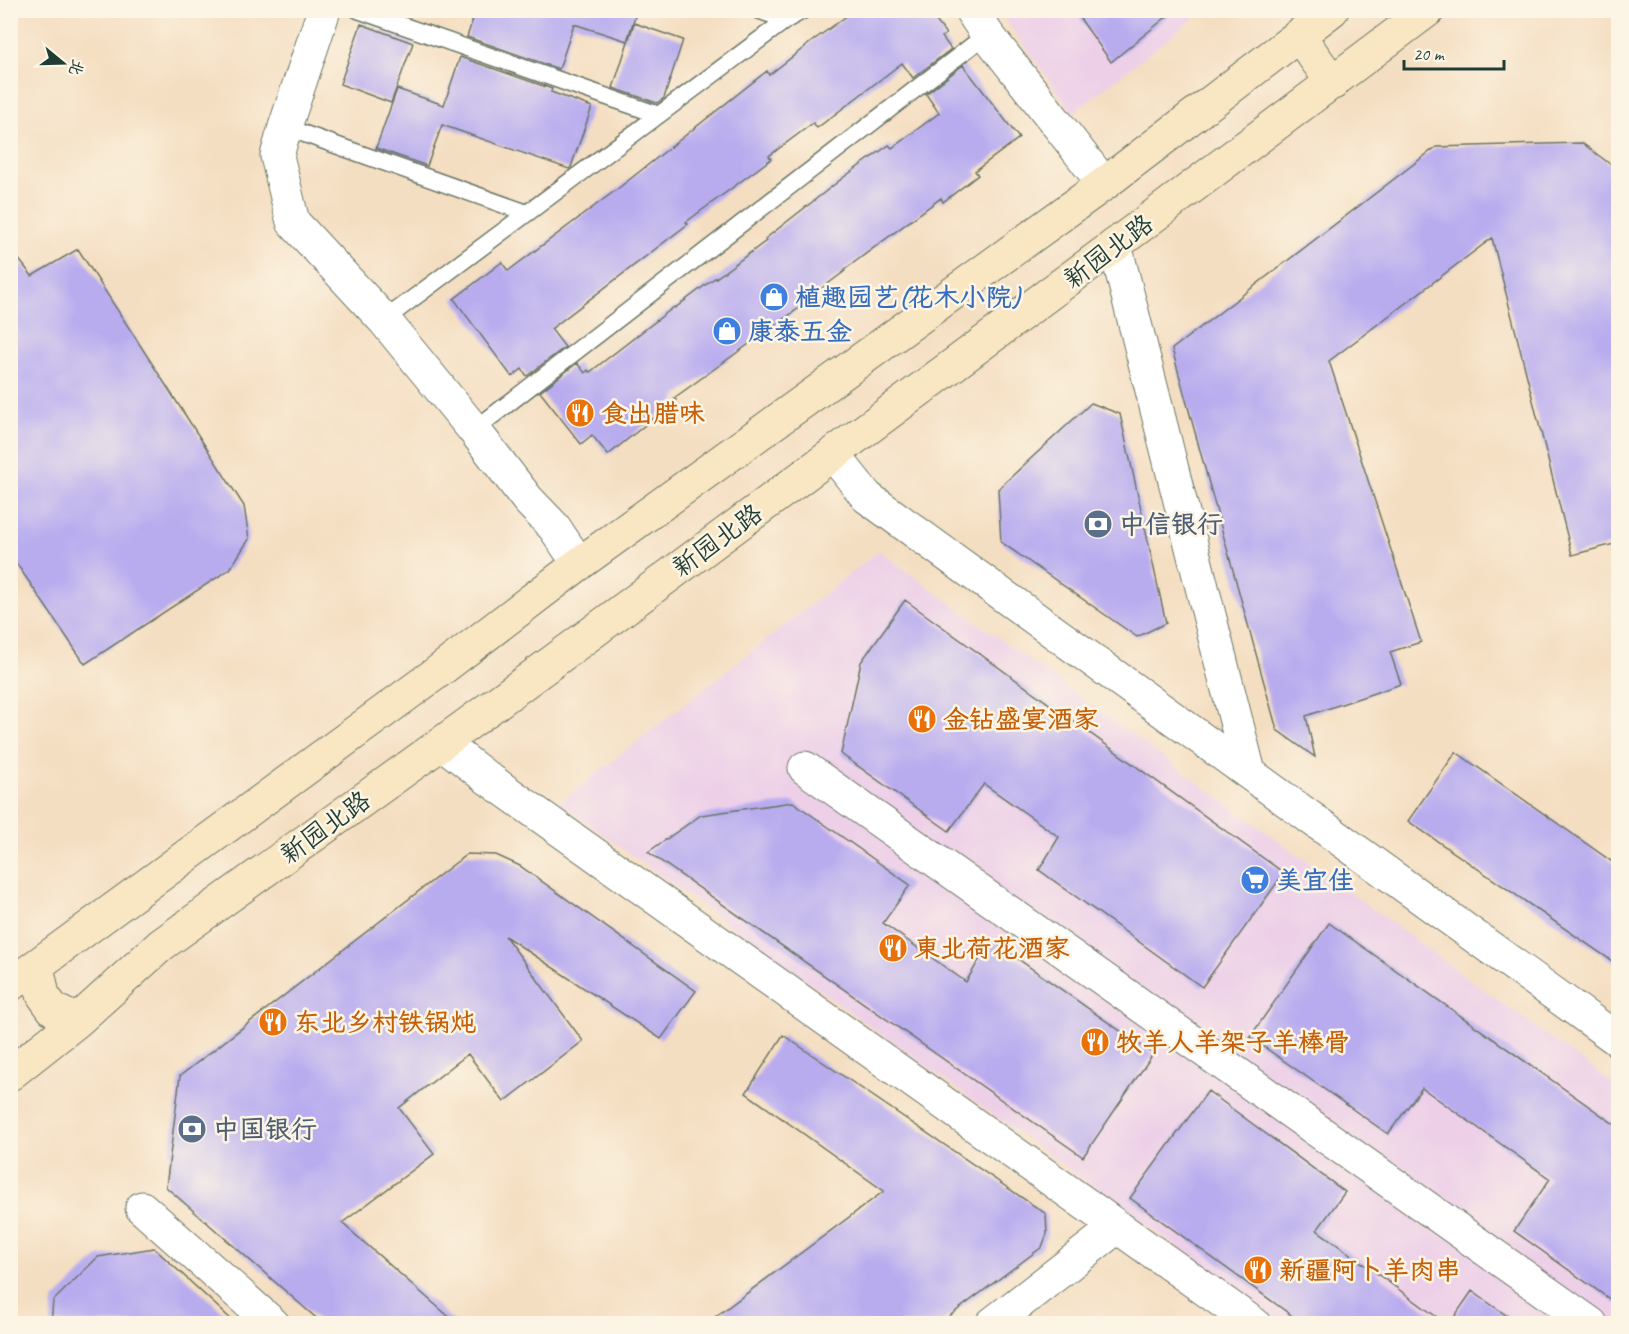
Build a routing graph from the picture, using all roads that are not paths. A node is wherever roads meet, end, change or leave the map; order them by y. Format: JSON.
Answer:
{"nodes":[{"id":1,"x":324,"y":10,"type":"edge"},
{"id":2,"x":358,"y":10,"type":"edge"},
{"id":3,"x":758,"y":10,"type":"edge"},
{"id":4,"x":804,"y":10,"type":"edge"},
{"id":5,"x":1332,"y":10,"type":"edge"},
{"id":6,"x":1428,"y":11,"type":"edge"},
{"id":7,"x":786,"y":20,"type":"junction"},
{"id":8,"x":979,"y":22,"type":"edge"},
{"id":9,"x":1299,"y":36,"type":"junction"},
{"id":10,"x":1333,"y":83,"type":"junction"},
{"id":11,"x":659,"y":115,"type":"junction"},
{"id":12,"x":285,"y":127,"type":"junction"},
{"id":13,"x":1104,"y":184,"type":"junction"},
{"id":14,"x":527,"y":213,"type":"junction"},
{"id":15,"x":1115,"y":245,"type":"junction"},
{"id":16,"x":384,"y":320,"type":"junction"},
{"id":17,"x":474,"y":430,"type":"junction"},
{"id":18,"x":833,"y":454,"type":"junction"},
{"id":19,"x":579,"y":564,"type":"junction"},
{"id":20,"x":442,"y":743,"type":"junction"},
{"id":21,"x":805,"y":768,"type":"dead end"},
{"id":22,"x":1249,"y":772,"type":"junction"},
{"id":23,"x":37,"y":966,"type":"junction"},
{"id":24,"x":10,"y":985,"type":"edge"},
{"id":25,"x":77,"y":1021,"type":"junction"},
{"id":26,"x":1618,"y":1040,"type":"edge"},
{"id":27,"x":10,"y":1074,"type":"edge"},
{"id":28,"x":142,"y":1208,"type":"dead end"},
{"id":29,"x":1117,"y":1227,"type":"junction"},
{"id":30,"x":273,"y":1323,"type":"edge"},
{"id":31,"x":992,"y":1323,"type":"edge"},
{"id":32,"x":1254,"y":1323,"type":"edge"},
{"id":33,"x":1591,"y":1323,"type":"edge"}],
"edges":[{"from":1,"to":12,"type":"street"},
{"from":2,"to":11,"type":"lane"},
{"from":3,"to":7,"type":"lane"},
{"from":4,"to":7,"type":"lane"},
{"from":5,"to":9,"type":"main road"},
{"from":6,"to":10,"type":"main road","name":"新园北路"},
{"from":7,"to":11,"type":"lane"},
{"from":8,"to":13,"type":"street"},
{"from":8,"to":17,"type":"lane"},
{"from":9,"to":10,"type":"main road"},
{"from":9,"to":13,"type":"main road"},
{"from":10,"to":15,"type":"main road","name":"新园北路"},
{"from":11,"to":14,"type":"lane"},
{"from":12,"to":14,"type":"lane"},
{"from":12,"to":16,"type":"street"},
{"from":13,"to":19,"type":"main road"},
{"from":14,"to":16,"type":"lane"},
{"from":15,"to":18,"type":"main road","name":"新园北路"},
{"from":15,"to":22,"type":"street"},
{"from":16,"to":17,"type":"street"},
{"from":17,"to":19,"type":"street"},
{"from":18,"to":20,"type":"main road","name":"新园北路"},
{"from":18,"to":22,"type":"street"},
{"from":19,"to":23,"type":"main road"},
{"from":20,"to":25,"type":"main road","name":"新园北路"},
{"from":20,"to":29,"type":"street"},
{"from":21,"to":33,"type":"street"},
{"from":22,"to":26,"type":"street"},
{"from":23,"to":24,"type":"main road"},
{"from":23,"to":25,"type":"main road"},
{"from":25,"to":27,"type":"main road","name":"新园北路"},
{"from":28,"to":30,"type":"street"},
{"from":29,"to":31,"type":"street"},
{"from":29,"to":32,"type":"street"}]}
